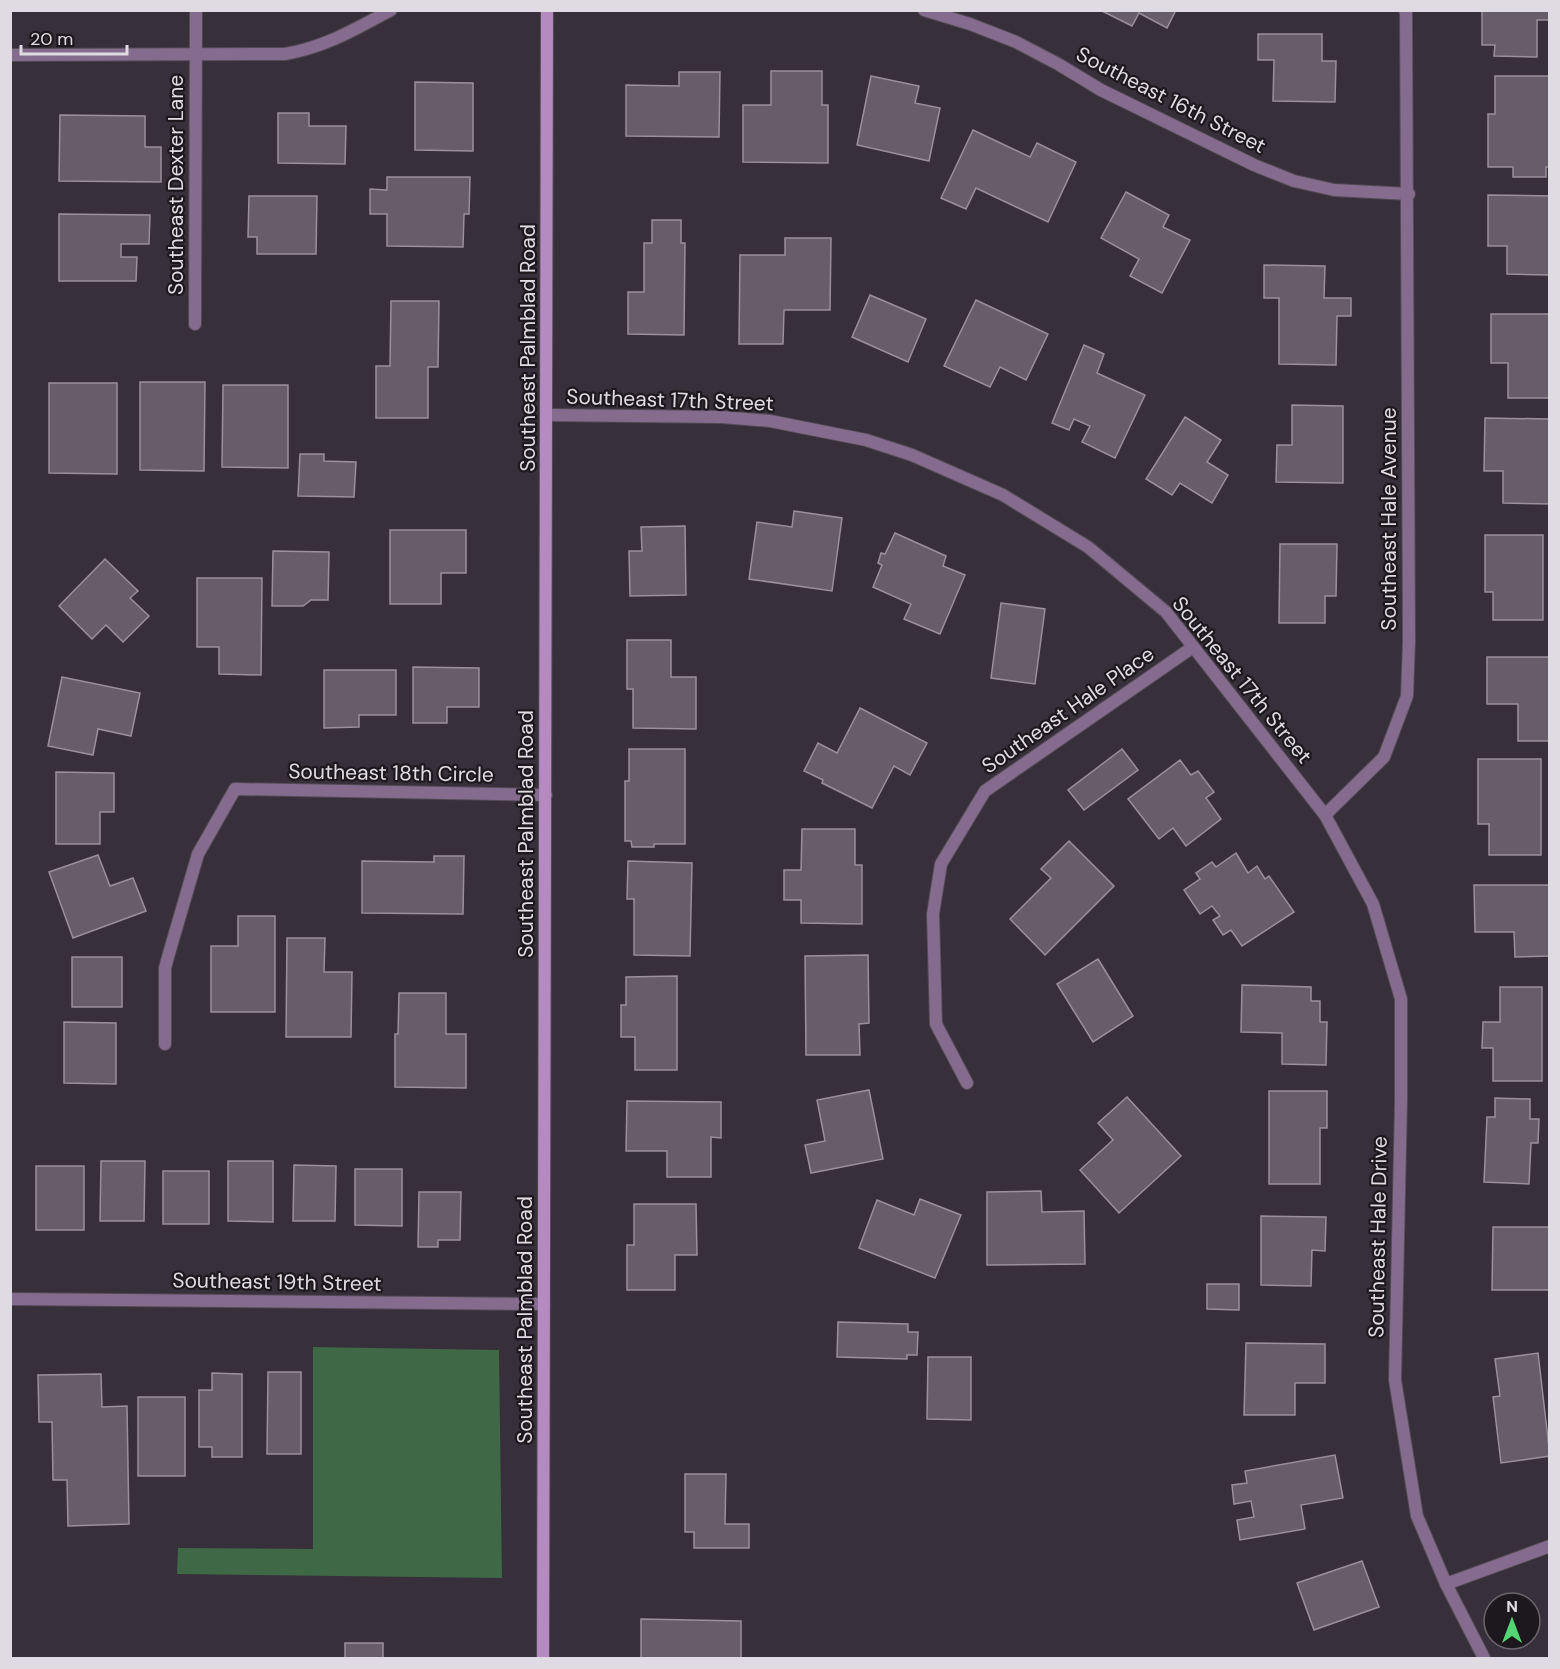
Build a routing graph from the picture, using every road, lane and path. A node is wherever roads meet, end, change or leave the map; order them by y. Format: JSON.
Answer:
{"nodes":[{"id":1,"x":195,"y":10,"type":"edge"},
{"id":2,"x":391,"y":10,"type":"edge"},
{"id":3,"x":547,"y":10,"type":"edge"},
{"id":4,"x":924,"y":10,"type":"edge"},
{"id":5,"x":1405,"y":10,"type":"edge"},
{"id":6,"x":196,"y":54,"type":"junction"},
{"id":7,"x":10,"y":55,"type":"edge"},
{"id":8,"x":1408,"y":194,"type":"junction"},
{"id":9,"x":195,"y":324,"type":"dead end"},
{"id":10,"x":548,"y":416,"type":"junction"},
{"id":11,"x":1193,"y":647,"type":"junction"},
{"id":12,"x":546,"y":795,"type":"junction"},
{"id":13,"x":1325,"y":815,"type":"junction"},
{"id":14,"x":165,"y":1044,"type":"dead end"},
{"id":15,"x":967,"y":1083,"type":"dead end"},
{"id":16,"x":10,"y":1299,"type":"edge"},
{"id":17,"x":544,"y":1304,"type":"junction"},
{"id":18,"x":1550,"y":1546,"type":"edge"},
{"id":19,"x":1446,"y":1584,"type":"junction"},
{"id":20,"x":543,"y":1659,"type":"edge"},
{"id":21,"x":1484,"y":1659,"type":"edge"}],
"edges":[{"from":1,"to":6,"type":"street","name":"Southeast Dexter Lane"},
{"from":2,"to":6,"type":"street"},
{"from":3,"to":10,"type":"street","name":"Southeast Palmblad Road"},
{"from":4,"to":8,"type":"street","name":"Southeast 16th Street"},
{"from":5,"to":8,"type":"street","name":"Southeast Hale Avenue"},
{"from":6,"to":7,"type":"street"},
{"from":6,"to":9,"type":"street","name":"Southeast Dexter Lane"},
{"from":8,"to":13,"type":"street","name":"Southeast Hale Avenue"},
{"from":10,"to":11,"type":"street","name":"Southeast 17th Street"},
{"from":10,"to":12,"type":"street","name":"Southeast Palmblad Road"},
{"from":11,"to":13,"type":"street","name":"Southeast 17th Street"},
{"from":11,"to":15,"type":"street","name":"Southeast Hale Place"},
{"from":12,"to":14,"type":"street","name":"Southeast 18th Circle"},
{"from":12,"to":17,"type":"street","name":"Southeast Palmblad Road"},
{"from":13,"to":19,"type":"street","name":"Southeast Hale Drive"},
{"from":16,"to":17,"type":"street","name":"Southeast 19th Street"},
{"from":17,"to":20,"type":"street","name":"Southeast Palmblad Road"},
{"from":18,"to":19,"type":"street"},
{"from":19,"to":21,"type":"street","name":"Southeast Hale Drive"}]}
